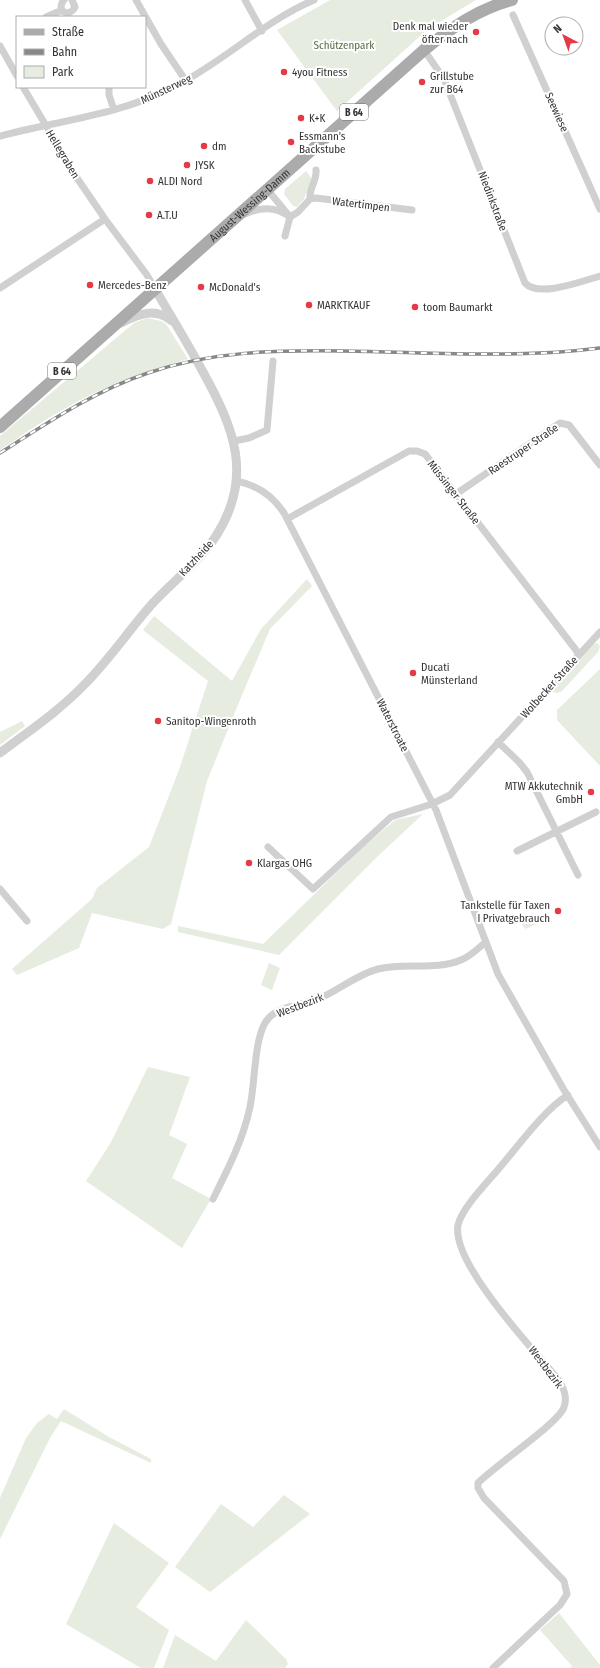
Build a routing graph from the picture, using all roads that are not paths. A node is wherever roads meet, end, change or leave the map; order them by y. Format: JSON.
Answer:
{"nodes":[{"id":1,"x":64,"y":0,"type":"edge"},
{"id":2,"x":72,"y":0,"type":"edge"},
{"id":3,"x":136,"y":0,"type":"edge"},
{"id":4,"x":245,"y":0,"type":"edge"},
{"id":5,"x":314,"y":0,"type":"edge"},
{"id":6,"x":512,"y":0,"type":"edge"},
{"id":7,"x":62,"y":10,"type":"junction"},
{"id":8,"x":71,"y":15,"type":"edge"},
{"id":9,"x":513,"y":15,"type":"dead end"},
{"id":10,"x":48,"y":16,"type":"edge"},
{"id":11,"x":145,"y":16,"type":"edge"},
{"id":12,"x":146,"y":18,"type":"edge"},
{"id":13,"x":262,"y":31,"type":"junction"},
{"id":14,"x":0,"y":46,"type":"edge"},
{"id":15,"x":424,"y":50,"type":"junction"},
{"id":16,"x":16,"y":74,"type":"edge"},
{"id":17,"x":186,"y":81,"type":"junction"},
{"id":18,"x":24,"y":88,"type":"edge"},
{"id":19,"x":109,"y":88,"type":"edge"},
{"id":20,"x":114,"y":110,"type":"junction"},
{"id":21,"x":46,"y":126,"type":"junction"},
{"id":22,"x":0,"y":136,"type":"edge"},
{"id":23,"x":316,"y":170,"type":"dead end"},
{"id":24,"x":267,"y":190,"type":"junction"},
{"id":25,"x":310,"y":199,"type":"junction"},
{"id":26,"x":600,"y":209,"type":"edge"},
{"id":27,"x":412,"y":210,"type":"dead end"},
{"id":28,"x":290,"y":217,"type":"junction"},
{"id":29,"x":105,"y":219,"type":"junction"},
{"id":30,"x":225,"y":227,"type":"junction"},
{"id":31,"x":286,"y":236,"type":"dead end"},
{"id":32,"x":600,"y":276,"type":"edge"},
{"id":33,"x":0,"y":288,"type":"edge"},
{"id":34,"x":155,"y":289,"type":"junction"},
{"id":35,"x":175,"y":323,"type":"junction"},
{"id":36,"x":110,"y":329,"type":"junction"},
{"id":37,"x":273,"y":361,"type":"dead end"},
{"id":38,"x":0,"y":427,"type":"edge"},
{"id":39,"x":234,"y":442,"type":"junction"},
{"id":40,"x":600,"y":465,"type":"edge"},
{"id":41,"x":236,"y":481,"type":"junction"},
{"id":42,"x":456,"y":494,"type":"junction"},
{"id":43,"x":287,"y":519,"type":"junction"},
{"id":44,"x":600,"y":632,"type":"edge"},
{"id":45,"x":578,"y":654,"type":"junction"},
{"id":46,"x":498,"y":742,"type":"junction"},
{"id":47,"x":0,"y":753,"type":"edge"},
{"id":48,"x":432,"y":804,"type":"junction"},
{"id":49,"x":596,"y":812,"type":"dead end"},
{"id":50,"x":557,"y":832,"type":"junction"},
{"id":51,"x":268,"y":846,"type":"dead end"},
{"id":52,"x":517,"y":851,"type":"dead end"},
{"id":53,"x":578,"y":876,"type":"dead end"},
{"id":54,"x":0,"y":889,"type":"edge"},
{"id":55,"x":27,"y":921,"type":"dead end"},
{"id":56,"x":486,"y":942,"type":"junction"},
{"id":57,"x":568,"y":1095,"type":"junction"},
{"id":58,"x":600,"y":1147,"type":"edge"},
{"id":59,"x":213,"y":1199,"type":"dead end"},
{"id":60,"x":493,"y":1668,"type":"edge"}],
"edges":[{"from":1,"to":7,"type":"street"},
{"from":2,"to":8,"type":"street"},
{"from":3,"to":11,"type":"street"},
{"from":4,"to":13,"type":"street"},
{"from":5,"to":13,"type":"street","name":"Münsterweg"},
{"from":6,"to":15,"type":"main road","name":"August-Wessing-Damm","number":"B 64"},
{"from":7,"to":8,"type":"street"},
{"from":7,"to":10,"type":"street"},
{"from":9,"to":26,"type":"street","name":"Seewiese"},
{"from":12,"to":17,"type":"street"},
{"from":13,"to":17,"type":"street","name":"Münsterweg"},
{"from":14,"to":16,"type":"street"},
{"from":15,"to":24,"type":"main road","name":"August-Wessing-Damm","number":"B 64"},
{"from":15,"to":32,"type":"street","name":"Niedinkstraße"},
{"from":17,"to":20,"type":"street","name":"Münsterweg"},
{"from":18,"to":21,"type":"street","name":"Hellegraben"},
{"from":19,"to":20,"type":"street"},
{"from":20,"to":21,"type":"street","name":"Münsterweg"},
{"from":21,"to":22,"type":"street","name":"Münsterweg"},
{"from":21,"to":29,"type":"street","name":"Hellegraben"},
{"from":23,"to":25,"type":"street"},
{"from":24,"to":28,"type":"street"},
{"from":24,"to":30,"type":"main road","name":"August-Wessing-Damm","number":"B 64"},
{"from":25,"to":27,"type":"street","name":"Watertimpen"},
{"from":25,"to":28,"type":"street"},
{"from":28,"to":30,"type":"street"},
{"from":28,"to":31,"type":"street"},
{"from":29,"to":33,"type":"street"},
{"from":29,"to":34,"type":"street","name":"Hellegraben"},
{"from":30,"to":34,"type":"main road","name":"August-Wessing-Damm","number":"B 64"},
{"from":34,"to":35,"type":"street","name":"Katzheide"},
{"from":34,"to":36,"type":"main road","name":"August-Wessing-Damm","number":"B 64"},
{"from":35,"to":36,"type":"street"},
{"from":35,"to":39,"type":"street","name":"Katzheide"},
{"from":36,"to":38,"type":"main road","name":"August-Wessing-Damm","number":"B 64"},
{"from":37,"to":39,"type":"street"},
{"from":39,"to":41,"type":"street","name":"Katzheide"},
{"from":40,"to":42,"type":"street","name":"Raestruper Straße"},
{"from":41,"to":43,"type":"street","name":"Waterstroate"},
{"from":41,"to":47,"type":"street","name":"Katzheide"},
{"from":42,"to":43,"type":"street","name":"Müssinger Straße"},
{"from":42,"to":45,"type":"street","name":"Müssinger Straße"},
{"from":43,"to":48,"type":"street","name":"Waterstroate"},
{"from":44,"to":45,"type":"street","name":"Wolbecker Straße"},
{"from":45,"to":46,"type":"street","name":"Wolbecker Straße"},
{"from":46,"to":48,"type":"street","name":"Wolbecker Straße"},
{"from":46,"to":50,"type":"street"},
{"from":48,"to":51,"type":"street"},
{"from":48,"to":56,"type":"street"},
{"from":49,"to":50,"type":"street"},
{"from":50,"to":52,"type":"street"},
{"from":50,"to":53,"type":"street"},
{"from":54,"to":55,"type":"street"},
{"from":56,"to":57,"type":"street"},
{"from":56,"to":59,"type":"street","name":"Westbezirk"},
{"from":57,"to":58,"type":"street"},
{"from":57,"to":60,"type":"street","name":"Westbezirk"}]}
